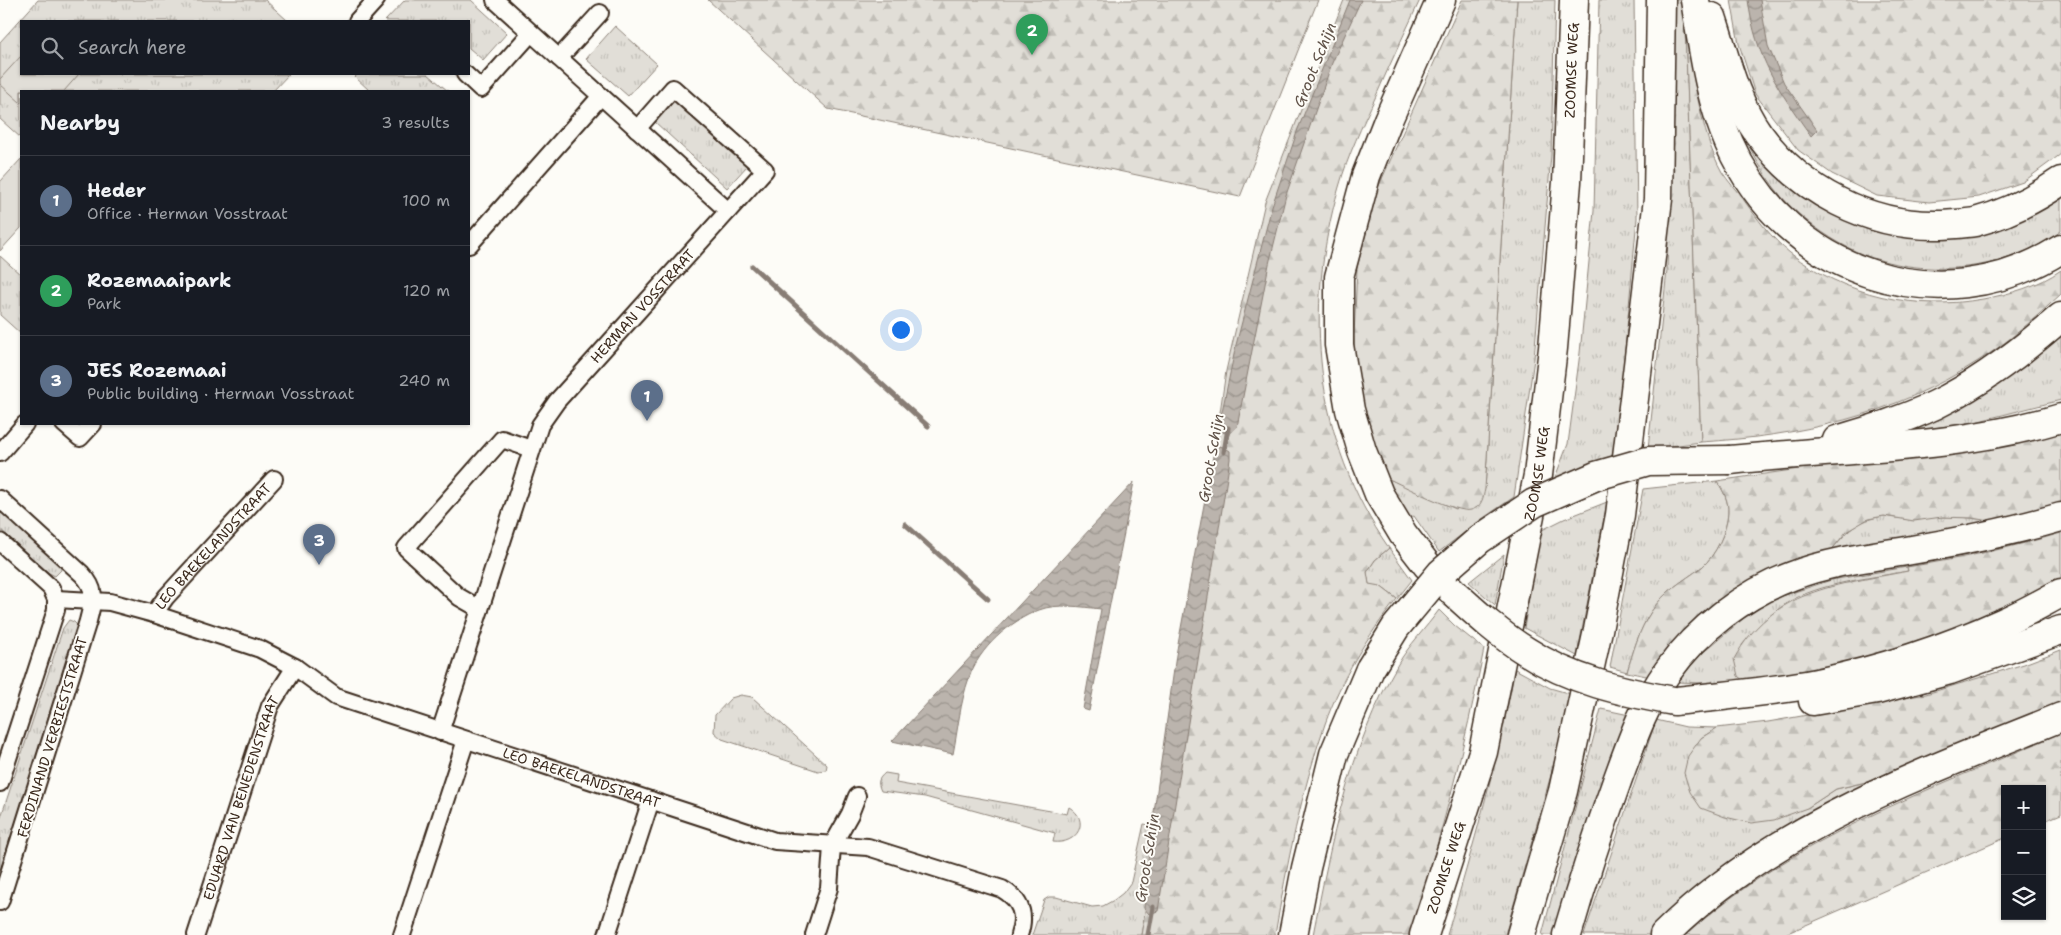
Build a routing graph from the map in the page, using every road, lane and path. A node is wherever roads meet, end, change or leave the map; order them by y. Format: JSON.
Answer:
{"nodes":[{"id":1,"x":376,"y":0,"type":"edge"},
{"id":2,"x":495,"y":0,"type":"edge"},
{"id":3,"x":1441,"y":0,"type":"edge"},
{"id":4,"x":1574,"y":0,"type":"edge"},
{"id":5,"x":1661,"y":0,"type":"edge"},
{"id":6,"x":1695,"y":0,"type":"edge"},
{"id":7,"x":1708,"y":0,"type":"edge"},
{"id":8,"x":600,"y":12,"type":"dead end"},
{"id":9,"x":358,"y":20,"type":"edge"},
{"id":10,"x":531,"y":32,"type":"junction"},
{"id":11,"x":559,"y":58,"type":"junction"},
{"id":12,"x":466,"y":75,"type":"edge"},
{"id":13,"x":601,"y":96,"type":"junction"},
{"id":14,"x":637,"y":129,"type":"junction"},
{"id":15,"x":2061,"y":181,"type":"edge"},
{"id":16,"x":728,"y":211,"type":"junction"},
{"id":17,"x":470,"y":244,"type":"edge"},
{"id":18,"x":2061,"y":249,"type":"edge"},
{"id":19,"x":2061,"y":317,"type":"edge"},
{"id":20,"x":2061,"y":418,"type":"edge"},
{"id":21,"x":24,"y":425,"type":"edge"},
{"id":22,"x":65,"y":425,"type":"edge"},
{"id":23,"x":92,"y":425,"type":"edge"},
{"id":24,"x":531,"y":450,"type":"junction"},
{"id":25,"x":1800,"y":452,"type":"junction"},
{"id":26,"x":0,"y":453,"type":"edge"},
{"id":27,"x":274,"y":479,"type":"dead end"},
{"id":28,"x":0,"y":499,"type":"edge"},
{"id":29,"x":2061,"y":517,"type":"edge"},
{"id":30,"x":0,"y":542,"type":"edge"},
{"id":31,"x":2061,"y":593,"type":"edge"},
{"id":32,"x":56,"y":599,"type":"junction"},
{"id":33,"x":93,"y":600,"type":"junction"},
{"id":34,"x":480,"y":609,"type":"junction"},
{"id":35,"x":154,"y":614,"type":"junction"},
{"id":36,"x":2061,"y":630,"type":"edge"},
{"id":37,"x":295,"y":667,"type":"junction"},
{"id":38,"x":1755,"y":700,"type":"junction"},
{"id":39,"x":2061,"y":716,"type":"edge"},
{"id":40,"x":440,"y":732,"type":"junction"},
{"id":41,"x":466,"y":740,"type":"junction"},
{"id":42,"x":0,"y":783,"type":"edge"},
{"id":43,"x":856,"y":796,"type":"dead end"},
{"id":44,"x":651,"y":800,"type":"junction"},
{"id":45,"x":832,"y":846,"type":"junction"},
{"id":46,"x":0,"y":902,"type":"edge"},
{"id":47,"x":196,"y":935,"type":"edge"},
{"id":48,"x":402,"y":935,"type":"edge"},
{"id":49,"x":607,"y":935,"type":"edge"},
{"id":50,"x":814,"y":935,"type":"edge"},
{"id":51,"x":1020,"y":935,"type":"edge"},
{"id":52,"x":1293,"y":935,"type":"edge"},
{"id":53,"x":1424,"y":935,"type":"edge"},
{"id":54,"x":1521,"y":935,"type":"edge"},
{"id":55,"x":1567,"y":935,"type":"edge"},
{"id":56,"x":1664,"y":935,"type":"edge"}],
"edges":[{"from":1,"to":9,"type":"street"},
{"from":2,"to":10,"type":"street"},
{"from":3,"to":38,"type":"highway","bridge":true},
{"from":4,"to":53,"type":"highway","name":"ZOOMSE WEG"},
{"from":5,"to":54,"type":"highway"},
{"from":6,"to":18,"type":"highway"},
{"from":7,"to":15,"type":"highway"},
{"from":8,"to":11,"type":"street"},
{"from":10,"to":11,"type":"street"},
{"from":10,"to":12,"type":"street"},
{"from":11,"to":13,"type":"street"},
{"from":13,"to":14,"type":"street"},
{"from":13,"to":17,"type":"street"},
{"from":14,"to":16,"type":"street"},
{"from":14,"to":16,"type":"street","name":"HERMAN VOSSTRAAT"},
{"from":16,"to":24,"type":"street","name":"HERMAN VOSSTRAAT"},
{"from":19,"to":25,"type":"highway"},
{"from":20,"to":25,"type":"highway"},
{"from":21,"to":26,"type":"street"},
{"from":22,"to":23,"type":"street"},
{"from":24,"to":34,"type":"street","name":"HERMAN VOSSTRAAT"},
{"from":24,"to":34,"type":"street"},
{"from":25,"to":52,"type":"highway","bridge":true},
{"from":27,"to":35,"type":"street","name":"LEO BAEKELANDSTRAAT"},
{"from":28,"to":33,"type":"street"},
{"from":29,"to":55,"type":"highway"},
{"from":30,"to":32,"type":"street"},
{"from":31,"to":38,"type":"highway"},
{"from":32,"to":33,"type":"street"},
{"from":32,"to":42,"type":"street"},
{"from":33,"to":35,"type":"street","name":"LEO BAEKELANDSTRAAT"},
{"from":33,"to":46,"type":"street","name":"FERDINAND VERBIESTSTRAAT"},
{"from":34,"to":40,"type":"street","name":"HERMAN VOSSTRAAT"},
{"from":35,"to":37,"type":"street","name":"LEO BAEKELANDSTRAAT"},
{"from":36,"to":38,"type":"highway"},
{"from":37,"to":40,"type":"street","name":"LEO BAEKELANDSTRAAT"},
{"from":37,"to":47,"type":"street","name":"EDUARD VAN BENEDENSTRAAT"},
{"from":39,"to":56,"type":"highway"},
{"from":40,"to":41,"type":"street","name":"LEO BAEKELANDSTRAAT"},
{"from":41,"to":44,"type":"street","name":"LEO BAEKELANDSTRAAT"},
{"from":41,"to":48,"type":"street"},
{"from":43,"to":45,"type":"street"},
{"from":44,"to":45,"type":"street","name":"LEO BAEKELANDSTRAAT"},
{"from":44,"to":49,"type":"street"},
{"from":45,"to":50,"type":"street"},
{"from":45,"to":51,"type":"street","name":"LEO BAEKELANDSTRAAT"}]}
